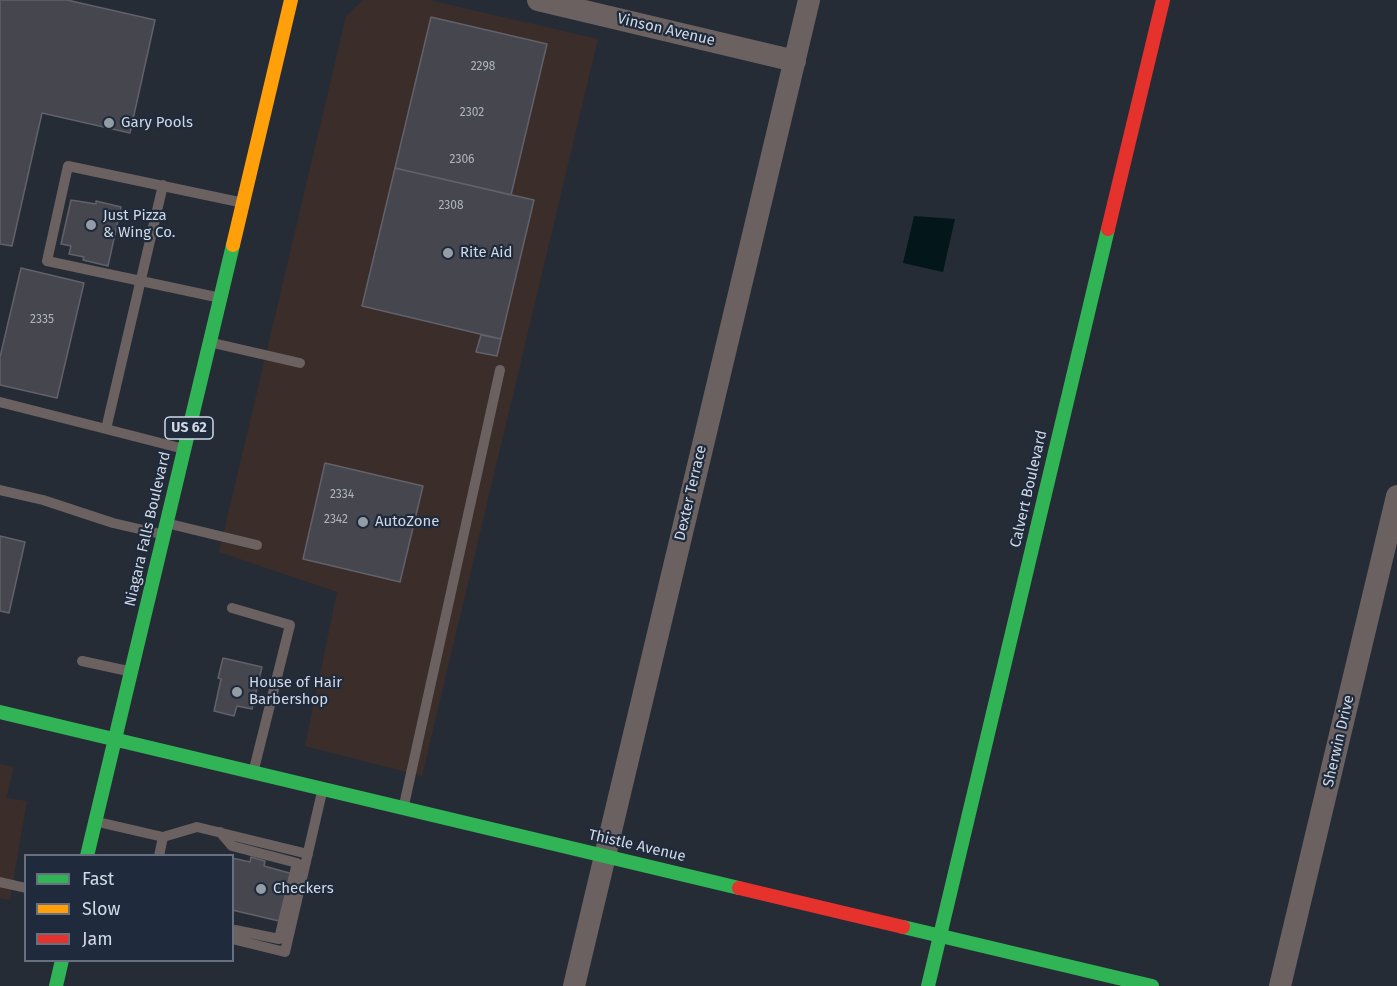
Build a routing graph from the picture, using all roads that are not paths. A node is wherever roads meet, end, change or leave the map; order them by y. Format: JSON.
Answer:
{"nodes":[{"id":1,"x":291,"y":0,"type":"edge"},
{"id":2,"x":538,"y":0,"type":"edge"},
{"id":3,"x":809,"y":0,"type":"edge"},
{"id":4,"x":1163,"y":0,"type":"edge"},
{"id":5,"x":795,"y":61,"type":"junction"},
{"id":6,"x":163,"y":185,"type":"junction"},
{"id":7,"x":242,"y":203,"type":"junction"},
{"id":8,"x":141,"y":281,"type":"junction"},
{"id":9,"x":220,"y":298,"type":"junction"},
{"id":10,"x":209,"y":342,"type":"junction"},
{"id":11,"x":300,"y":363,"type":"dead end"},
{"id":12,"x":500,"y":370,"type":"dead end"},
{"id":13,"x":0,"y":402,"type":"edge"},
{"id":14,"x":106,"y":429,"type":"junction"},
{"id":15,"x":184,"y":449,"type":"junction"},
{"id":16,"x":0,"y":490,"type":"edge"},
{"id":17,"x":1397,"y":496,"type":"edge"},
{"id":18,"x":165,"y":529,"type":"junction"},
{"id":19,"x":257,"y":544,"type":"dead end"},
{"id":20,"x":232,"y":608,"type":"dead end"},
{"id":21,"x":82,"y":661,"type":"dead end"},
{"id":22,"x":131,"y":672,"type":"junction"},
{"id":23,"x":0,"y":712,"type":"edge"},
{"id":24,"x":114,"y":740,"type":"junction"},
{"id":25,"x":253,"y":772,"type":"junction"},
{"id":26,"x":323,"y":789,"type":"junction"},
{"id":27,"x":403,"y":808,"type":"junction"},
{"id":28,"x":95,"y":821,"type":"junction"},
{"id":29,"x":219,"y":832,"type":"junction"},
{"id":30,"x":163,"y":837,"type":"junction"},
{"id":31,"x":87,"y":854,"type":"edge"},
{"id":32,"x":159,"y":854,"type":"edge"},
{"id":33,"x":308,"y":854,"type":"junction"},
{"id":34,"x":605,"y":856,"type":"junction"},
{"id":35,"x":0,"y":882,"type":"edge"},
{"id":36,"x":24,"y":888,"type":"edge"},
{"id":37,"x":234,"y":931,"type":"edge"},
{"id":38,"x":940,"y":936,"type":"junction"},
{"id":39,"x":234,"y":939,"type":"edge"},
{"id":40,"x":62,"y":962,"type":"edge"},
{"id":41,"x":56,"y":986,"type":"edge"},
{"id":42,"x":574,"y":986,"type":"edge"},
{"id":43,"x":928,"y":986,"type":"edge"},
{"id":44,"x":1152,"y":986,"type":"edge"},
{"id":45,"x":1280,"y":986,"type":"edge"}],
"edges":[{"from":1,"to":7,"type":"street","name":"Niagara Falls Boulevard","number":"US 62"},
{"from":2,"to":5,"type":"street","name":"Vinson Avenue"},
{"from":3,"to":5,"type":"street","name":"Dexter Terrace"},
{"from":4,"to":38,"type":"street","name":"Calvert Boulevard"},
{"from":5,"to":34,"type":"street","name":"Dexter Terrace"},
{"from":6,"to":7,"type":"lane"},
{"from":6,"to":8,"type":"lane"},
{"from":6,"to":8,"type":"lane"},
{"from":7,"to":9,"type":"street","name":"Niagara Falls Boulevard","number":"US 62"},
{"from":8,"to":9,"type":"lane"},
{"from":8,"to":14,"type":"lane"},
{"from":9,"to":10,"type":"street","name":"Niagara Falls Boulevard","number":"US 62"},
{"from":10,"to":11,"type":"lane"},
{"from":10,"to":15,"type":"street","name":"Niagara Falls Boulevard","number":"US 62"},
{"from":12,"to":27,"type":"lane"},
{"from":13,"to":14,"type":"lane"},
{"from":14,"to":15,"type":"lane"},
{"from":15,"to":18,"type":"street","name":"Niagara Falls Boulevard","number":"US 62"},
{"from":16,"to":18,"type":"lane"},
{"from":17,"to":45,"type":"street","name":"Sherwin Drive"},
{"from":18,"to":19,"type":"lane"},
{"from":18,"to":22,"type":"street","name":"Niagara Falls Boulevard","number":"US 62"},
{"from":20,"to":25,"type":"lane"},
{"from":21,"to":22,"type":"lane"},
{"from":22,"to":24,"type":"street","name":"Niagara Falls Boulevard","number":"US 62"},
{"from":23,"to":24,"type":"street","name":"Thistle Avenue"},
{"from":24,"to":25,"type":"street","name":"Thistle Avenue"},
{"from":24,"to":28,"type":"street","name":"Niagara Falls Boulevard","number":"US 62"},
{"from":25,"to":26,"type":"street","name":"Thistle Avenue"},
{"from":26,"to":27,"type":"street","name":"Thistle Avenue"},
{"from":26,"to":33,"type":"lane"},
{"from":27,"to":34,"type":"street","name":"Thistle Avenue"},
{"from":28,"to":30,"type":"lane"},
{"from":28,"to":31,"type":"street","name":"Niagara Falls Boulevard","number":"US 62"},
{"from":29,"to":30,"type":"lane"},
{"from":29,"to":33,"type":"lane"},
{"from":29,"to":37,"type":"lane"},
{"from":30,"to":32,"type":"lane"},
{"from":33,"to":39,"type":"lane"},
{"from":34,"to":38,"type":"street","name":"Thistle Avenue"},
{"from":34,"to":42,"type":"street","name":"Dexter Terrace"},
{"from":35,"to":36,"type":"lane"},
{"from":38,"to":43,"type":"street","name":"Calvert Boulevard"},
{"from":38,"to":44,"type":"street","name":"Thistle Avenue"},
{"from":40,"to":41,"type":"street"}]}
